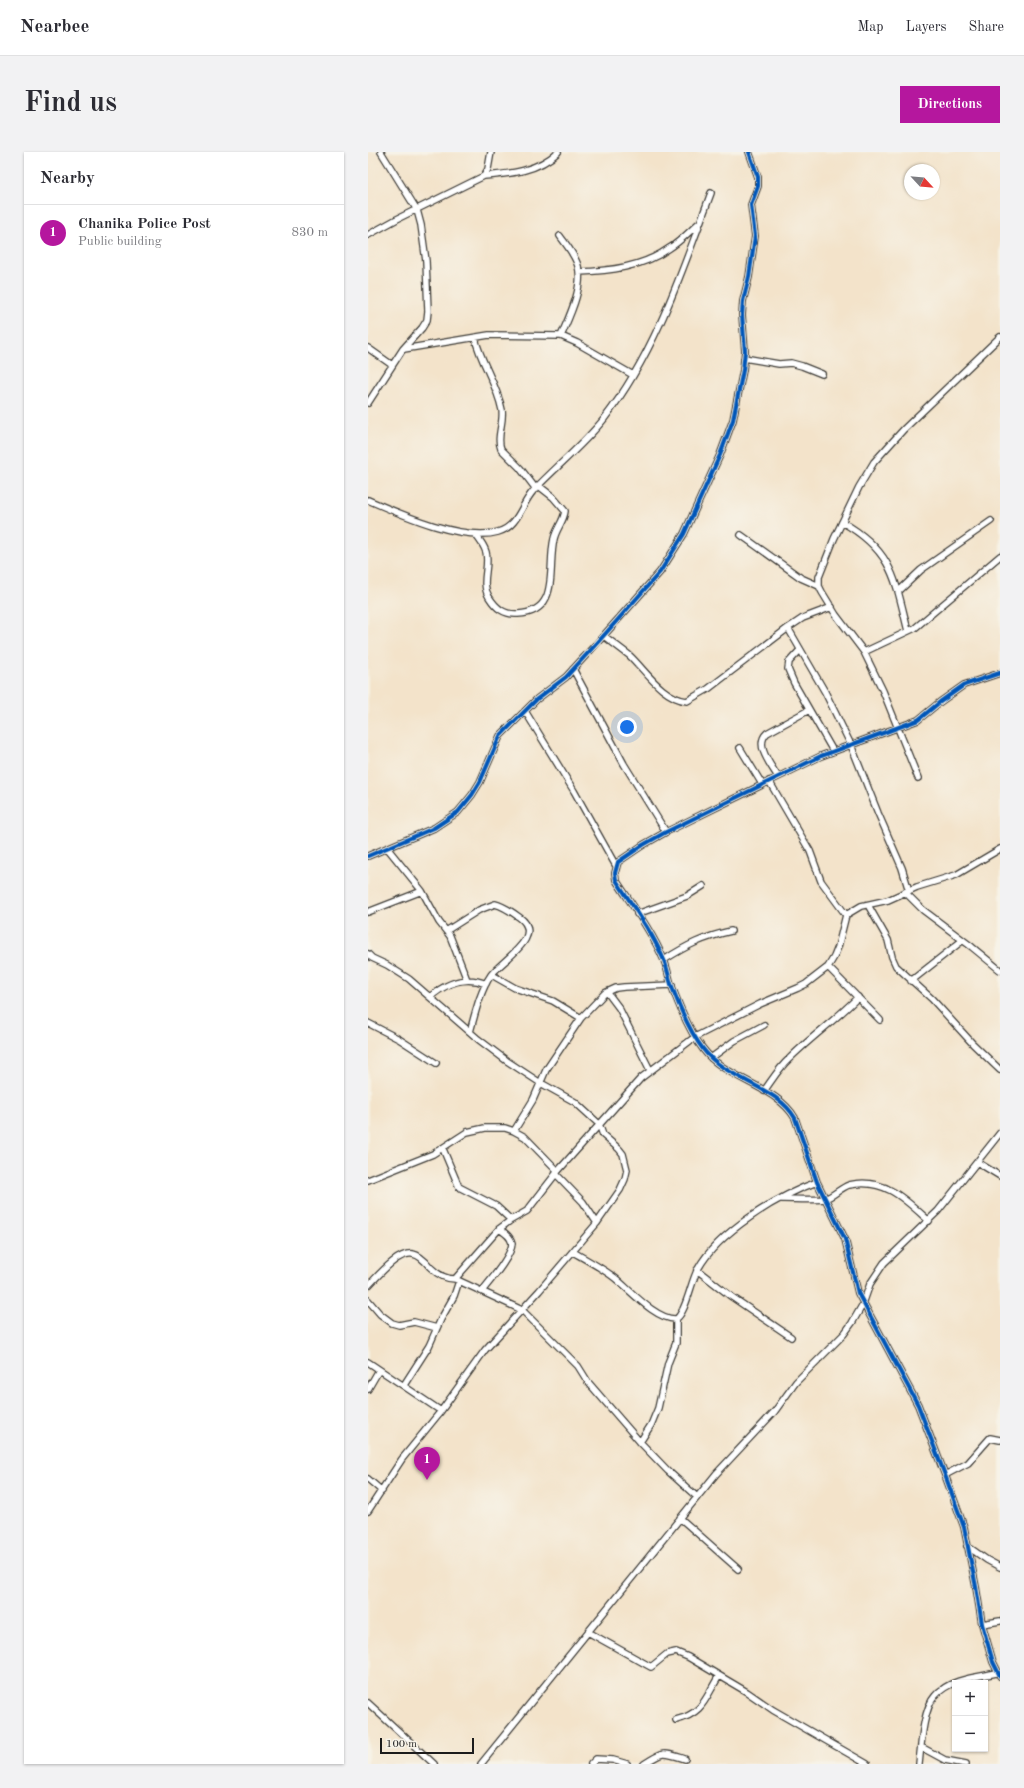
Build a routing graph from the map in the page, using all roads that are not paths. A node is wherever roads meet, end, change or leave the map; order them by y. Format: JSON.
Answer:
{"nodes":[{"id":1,"x":381,"y":152,"type":"edge"},
{"id":2,"x":491,"y":152,"type":"edge"},
{"id":3,"x":558,"y":152,"type":"edge"},
{"id":4,"x":749,"y":152,"type":"edge"},
{"id":5,"x":484,"y":176,"type":"junction"},
{"id":6,"x":711,"y":193,"type":"dead end"},
{"id":7,"x":417,"y":210,"type":"junction"},
{"id":8,"x":700,"y":223,"type":"junction"},
{"id":9,"x":368,"y":235,"type":"edge"},
{"id":10,"x":560,"y":236,"type":"dead end"},
{"id":11,"x":579,"y":272,"type":"junction"},
{"id":12,"x":562,"y":336,"type":"junction"},
{"id":13,"x":1000,"y":337,"type":"edge"},
{"id":14,"x":475,"y":338,"type":"junction"},
{"id":15,"x":368,"y":348,"type":"edge"},
{"id":16,"x":403,"y":349,"type":"junction"},
{"id":17,"x":744,"y":358,"type":"junction"},
{"id":18,"x":392,"y":365,"type":"junction"},
{"id":19,"x":822,"y":374,"type":"dead end"},
{"id":20,"x":632,"y":375,"type":"junction"},
{"id":21,"x":368,"y":403,"type":"edge"},
{"id":22,"x":537,"y":488,"type":"junction"},
{"id":23,"x":368,"y":500,"type":"edge"},
{"id":24,"x":991,"y":521,"type":"dead end"},
{"id":25,"x":842,"y":522,"type":"junction"},
{"id":26,"x":475,"y":534,"type":"junction"},
{"id":27,"x":741,"y":535,"type":"dead end"},
{"id":28,"x":1000,"y":556,"type":"edge"},
{"id":29,"x":819,"y":586,"type":"junction"},
{"id":30,"x":899,"y":591,"type":"junction"},
{"id":31,"x":832,"y":607,"type":"junction"},
{"id":32,"x":788,"y":628,"type":"junction"},
{"id":33,"x":908,"y":631,"type":"junction"},
{"id":34,"x":604,"y":636,"type":"junction"},
{"id":35,"x":800,"y":650,"type":"junction"},
{"id":36,"x":864,"y":652,"type":"junction"},
{"id":37,"x":573,"y":670,"type":"junction"},
{"id":38,"x":1000,"y":673,"type":"edge"},
{"id":39,"x":809,"y":710,"type":"junction"},
{"id":40,"x":524,"y":711,"type":"junction"},
{"id":41,"x":898,"y":728,"type":"junction"},
{"id":42,"x":851,"y":744,"type":"junction"},
{"id":43,"x":740,"y":748,"type":"dead end"},
{"id":44,"x":833,"y":751,"type":"junction"},
{"id":45,"x":778,"y":777,"type":"junction"},
{"id":46,"x":918,"y":778,"type":"dead end"},
{"id":47,"x":769,"y":781,"type":"junction"},
{"id":48,"x":762,"y":784,"type":"junction"},
{"id":49,"x":666,"y":832,"type":"junction"},
{"id":50,"x":388,"y":849,"type":"junction"},
{"id":51,"x":1000,"y":849,"type":"edge"},
{"id":52,"x":368,"y":856,"type":"edge"},
{"id":53,"x":616,"y":866,"type":"junction"},
{"id":54,"x":703,"y":886,"type":"dead end"},
{"id":55,"x":422,"y":891,"type":"junction"},
{"id":56,"x":907,"y":892,"type":"junction"},
{"id":57,"x":868,"y":905,"type":"junction"},
{"id":58,"x":368,"y":912,"type":"edge"},
{"id":59,"x":637,"y":914,"type":"junction"},
{"id":60,"x":846,"y":915,"type":"junction"},
{"id":61,"x":446,"y":931,"type":"junction"},
{"id":62,"x":731,"y":931,"type":"dead end"},
{"id":63,"x":963,"y":940,"type":"junction"},
{"id":64,"x":368,"y":954,"type":"edge"},
{"id":65,"x":664,"y":960,"type":"junction"},
{"id":66,"x":828,"y":967,"type":"junction"},
{"id":67,"x":1000,"y":970,"type":"edge"},
{"id":68,"x":492,"y":975,"type":"junction"},
{"id":69,"x":467,"y":980,"type":"junction"},
{"id":70,"x":911,"y":981,"type":"junction"},
{"id":71,"x":486,"y":984,"type":"junction"},
{"id":72,"x":672,"y":985,"type":"junction"},
{"id":73,"x":607,"y":992,"type":"junction"},
{"id":74,"x":430,"y":996,"type":"junction"},
{"id":75,"x":858,"y":996,"type":"junction"},
{"id":76,"x":581,"y":1018,"type":"junction"},
{"id":77,"x":880,"y":1020,"type":"dead end"},
{"id":78,"x":368,"y":1023,"type":"edge"},
{"id":79,"x":764,"y":1025,"type":"dead end"},
{"id":80,"x":470,"y":1032,"type":"junction"},
{"id":81,"x":695,"y":1037,"type":"junction"},
{"id":82,"x":711,"y":1058,"type":"junction"},
{"id":83,"x":436,"y":1062,"type":"dead end"},
{"id":84,"x":650,"y":1070,"type":"junction"},
{"id":85,"x":1000,"y":1070,"type":"edge"},
{"id":86,"x":539,"y":1082,"type":"junction"},
{"id":87,"x":764,"y":1091,"type":"junction"},
{"id":88,"x":599,"y":1124,"type":"junction"},
{"id":89,"x":514,"y":1131,"type":"junction"},
{"id":90,"x":1000,"y":1133,"type":"edge"},
{"id":91,"x":443,"y":1149,"type":"junction"},
{"id":92,"x":977,"y":1162,"type":"junction"},
{"id":93,"x":557,"y":1172,"type":"junction"},
{"id":94,"x":1000,"y":1176,"type":"edge"},
{"id":95,"x":368,"y":1180,"type":"edge"},
{"id":96,"x":817,"y":1182,"type":"junction"},
{"id":97,"x":779,"y":1199,"type":"junction"},
{"id":98,"x":825,"y":1199,"type":"junction"},
{"id":99,"x":511,"y":1220,"type":"junction"},
{"id":100,"x":929,"y":1221,"type":"junction"},
{"id":101,"x":597,"y":1223,"type":"junction"},
{"id":102,"x":499,"y":1229,"type":"junction"},
{"id":103,"x":573,"y":1252,"type":"junction"},
{"id":104,"x":697,"y":1270,"type":"junction"},
{"id":105,"x":457,"y":1280,"type":"junction"},
{"id":106,"x":368,"y":1286,"type":"edge"},
{"id":107,"x":482,"y":1291,"type":"junction"},
{"id":108,"x":368,"y":1300,"type":"edge"},
{"id":109,"x":863,"y":1304,"type":"junction"},
{"id":110,"x":522,"y":1310,"type":"junction"},
{"id":111,"x":676,"y":1319,"type":"junction"},
{"id":112,"x":437,"y":1328,"type":"junction"},
{"id":113,"x":791,"y":1337,"type":"dead end"},
{"id":114,"x":368,"y":1362,"type":"edge"},
{"id":115,"x":379,"y":1370,"type":"junction"},
{"id":116,"x":404,"y":1385,"type":"junction"},
{"id":117,"x":368,"y":1389,"type":"edge"},
{"id":118,"x":441,"y":1411,"type":"junction"},
{"id":119,"x":1000,"y":1440,"type":"edge"},
{"id":120,"x":640,"y":1442,"type":"junction"},
{"id":121,"x":945,"y":1474,"type":"junction"},
{"id":122,"x":368,"y":1478,"type":"edge"},
{"id":123,"x":382,"y":1491,"type":"junction"},
{"id":124,"x":697,"y":1497,"type":"junction"},
{"id":125,"x":368,"y":1511,"type":"edge"},
{"id":126,"x":680,"y":1518,"type":"junction"},
{"id":127,"x":967,"y":1546,"type":"junction"},
{"id":128,"x":1000,"y":1567,"type":"edge"},
{"id":129,"x":738,"y":1569,"type":"dead end"},
{"id":130,"x":1000,"y":1621,"type":"edge"},
{"id":131,"x":982,"y":1624,"type":"junction"},
{"id":132,"x":588,"y":1632,"type":"junction"},
{"id":133,"x":999,"y":1674,"type":"edge"},
{"id":134,"x":719,"y":1676,"type":"junction"},
{"id":135,"x":368,"y":1703,"type":"edge"},
{"id":136,"x":676,"y":1720,"type":"dead end"},
{"id":137,"x":921,"y":1747,"type":"junction"},
{"id":138,"x":684,"y":1759,"type":"dead end"},
{"id":139,"x":434,"y":1764,"type":"edge"},
{"id":140,"x":481,"y":1764,"type":"edge"},
{"id":141,"x":591,"y":1764,"type":"edge"},
{"id":142,"x":627,"y":1764,"type":"edge"},
{"id":143,"x":644,"y":1764,"type":"edge"},
{"id":144,"x":867,"y":1764,"type":"edge"},
{"id":145,"x":919,"y":1764,"type":"edge"},
{"id":146,"x":966,"y":1764,"type":"edge"}],
"edges":[{"from":1,"to":7,"type":"street"},
{"from":2,"to":5,"type":"street"},
{"from":3,"to":5,"type":"street"},
{"from":4,"to":17,"type":"street"},
{"from":5,"to":7,"type":"street"},
{"from":6,"to":8,"type":"street"},
{"from":7,"to":9,"type":"street"},
{"from":7,"to":16,"type":"street"},
{"from":8,"to":11,"type":"street"},
{"from":8,"to":20,"type":"street"},
{"from":10,"to":11,"type":"street"},
{"from":11,"to":12,"type":"street"},
{"from":12,"to":14,"type":"street"},
{"from":12,"to":20,"type":"street"},
{"from":13,"to":25,"type":"street"},
{"from":14,"to":16,"type":"street"},
{"from":14,"to":22,"type":"street"},
{"from":15,"to":18,"type":"street"},
{"from":16,"to":18,"type":"street"},
{"from":17,"to":19,"type":"street"},
{"from":17,"to":34,"type":"street"},
{"from":18,"to":21,"type":"street"},
{"from":20,"to":22,"type":"street"},
{"from":22,"to":26,"type":"street"},
{"from":22,"to":26,"type":"street"},
{"from":23,"to":26,"type":"street"},
{"from":24,"to":30,"type":"street"},
{"from":25,"to":29,"type":"street"},
{"from":25,"to":30,"type":"street"},
{"from":27,"to":29,"type":"street"},
{"from":28,"to":33,"type":"street"},
{"from":29,"to":31,"type":"street"},
{"from":30,"to":33,"type":"street"},
{"from":31,"to":32,"type":"street"},
{"from":31,"to":36,"type":"street"},
{"from":32,"to":34,"type":"street"},
{"from":32,"to":35,"type":"street"},
{"from":33,"to":36,"type":"street"},
{"from":34,"to":37,"type":"street"},
{"from":35,"to":39,"type":"street"},
{"from":35,"to":42,"type":"street"},
{"from":36,"to":41,"type":"street"},
{"from":37,"to":40,"type":"street"},
{"from":37,"to":49,"type":"street"},
{"from":38,"to":41,"type":"street"},
{"from":39,"to":44,"type":"street"},
{"from":39,"to":45,"type":"street"},
{"from":40,"to":50,"type":"street"},
{"from":40,"to":53,"type":"street"},
{"from":41,"to":42,"type":"street"},
{"from":41,"to":46,"type":"street"},
{"from":42,"to":44,"type":"street"},
{"from":42,"to":56,"type":"street"},
{"from":43,"to":48,"type":"street"},
{"from":44,"to":45,"type":"street"},
{"from":45,"to":47,"type":"street"},
{"from":47,"to":48,"type":"street"},
{"from":47,"to":60,"type":"street"},
{"from":48,"to":49,"type":"street"},
{"from":49,"to":53,"type":"street"},
{"from":50,"to":52,"type":"street"},
{"from":50,"to":55,"type":"street"},
{"from":51,"to":56,"type":"street"},
{"from":53,"to":59,"type":"street"},
{"from":54,"to":59,"type":"street"},
{"from":55,"to":58,"type":"street"},
{"from":55,"to":61,"type":"street"},
{"from":56,"to":57,"type":"street"},
{"from":56,"to":63,"type":"street"},
{"from":57,"to":60,"type":"street"},
{"from":57,"to":70,"type":"street"},
{"from":59,"to":65,"type":"street"},
{"from":60,"to":66,"type":"street"},
{"from":61,"to":68,"type":"street"},
{"from":61,"to":69,"type":"street"},
{"from":62,"to":65,"type":"street"},
{"from":63,"to":67,"type":"street"},
{"from":63,"to":70,"type":"street"},
{"from":64,"to":74,"type":"street"},
{"from":65,"to":72,"type":"street"},
{"from":66,"to":75,"type":"street"},
{"from":66,"to":81,"type":"street"},
{"from":68,"to":71,"type":"street"},
{"from":68,"to":76,"type":"street"},
{"from":69,"to":71,"type":"street"},
{"from":69,"to":74,"type":"street"},
{"from":70,"to":85,"type":"street"},
{"from":71,"to":80,"type":"street"},
{"from":72,"to":73,"type":"street"},
{"from":72,"to":81,"type":"street"},
{"from":73,"to":76,"type":"street"},
{"from":73,"to":84,"type":"street"},
{"from":74,"to":80,"type":"street"},
{"from":75,"to":77,"type":"street"},
{"from":75,"to":87,"type":"street"},
{"from":76,"to":86,"type":"street"},
{"from":78,"to":83,"type":"street"},
{"from":79,"to":82,"type":"street"},
{"from":80,"to":86,"type":"street"},
{"from":81,"to":82,"type":"street"},
{"from":81,"to":84,"type":"street"},
{"from":82,"to":87,"type":"street"},
{"from":84,"to":88,"type":"street"},
{"from":86,"to":88,"type":"street"},
{"from":86,"to":89,"type":"street"},
{"from":87,"to":96,"type":"street"},
{"from":88,"to":93,"type":"street"},
{"from":88,"to":101,"type":"street"},
{"from":89,"to":91,"type":"street"},
{"from":89,"to":93,"type":"street"},
{"from":90,"to":92,"type":"street"},
{"from":91,"to":95,"type":"street"},
{"from":91,"to":99,"type":"street"},
{"from":92,"to":94,"type":"street"},
{"from":92,"to":100,"type":"street"},
{"from":93,"to":99,"type":"street"},
{"from":93,"to":101,"type":"street"},
{"from":96,"to":97,"type":"street"},
{"from":96,"to":98,"type":"street"},
{"from":97,"to":98,"type":"street"},
{"from":97,"to":104,"type":"street"},
{"from":98,"to":100,"type":"street"},
{"from":98,"to":109,"type":"street"},
{"from":99,"to":102,"type":"street"},
{"from":100,"to":109,"type":"street"},
{"from":101,"to":103,"type":"street"},
{"from":102,"to":105,"type":"street"},
{"from":102,"to":107,"type":"street"},
{"from":103,"to":110,"type":"street"},
{"from":103,"to":111,"type":"street"},
{"from":104,"to":111,"type":"street"},
{"from":104,"to":113,"type":"street"},
{"from":105,"to":106,"type":"street"},
{"from":105,"to":107,"type":"street"},
{"from":105,"to":112,"type":"street"},
{"from":107,"to":110,"type":"street"},
{"from":108,"to":112,"type":"street"},
{"from":109,"to":121,"type":"street"},
{"from":109,"to":124,"type":"street"},
{"from":110,"to":118,"type":"street"},
{"from":110,"to":120,"type":"street"},
{"from":111,"to":120,"type":"street"},
{"from":112,"to":116,"type":"street"},
{"from":114,"to":115,"type":"street"},
{"from":115,"to":116,"type":"street"},
{"from":115,"to":117,"type":"street"},
{"from":116,"to":118,"type":"street"},
{"from":118,"to":123,"type":"street"},
{"from":119,"to":121,"type":"street"},
{"from":120,"to":124,"type":"street"},
{"from":121,"to":127,"type":"street"},
{"from":122,"to":123,"type":"street"},
{"from":123,"to":125,"type":"street"},
{"from":124,"to":126,"type":"street"},
{"from":126,"to":129,"type":"street"},
{"from":126,"to":132,"type":"street"},
{"from":127,"to":128,"type":"street"},
{"from":127,"to":131,"type":"street"},
{"from":130,"to":131,"type":"street"},
{"from":131,"to":133,"type":"street"},
{"from":132,"to":134,"type":"street"},
{"from":132,"to":140,"type":"street"},
{"from":133,"to":137,"type":"street"},
{"from":134,"to":136,"type":"street"},
{"from":134,"to":144,"type":"street"},
{"from":135,"to":139,"type":"street"},
{"from":137,"to":145,"type":"street"},
{"from":137,"to":146,"type":"street"},
{"from":138,"to":143,"type":"street"},
{"from":141,"to":142,"type":"street"}]}
